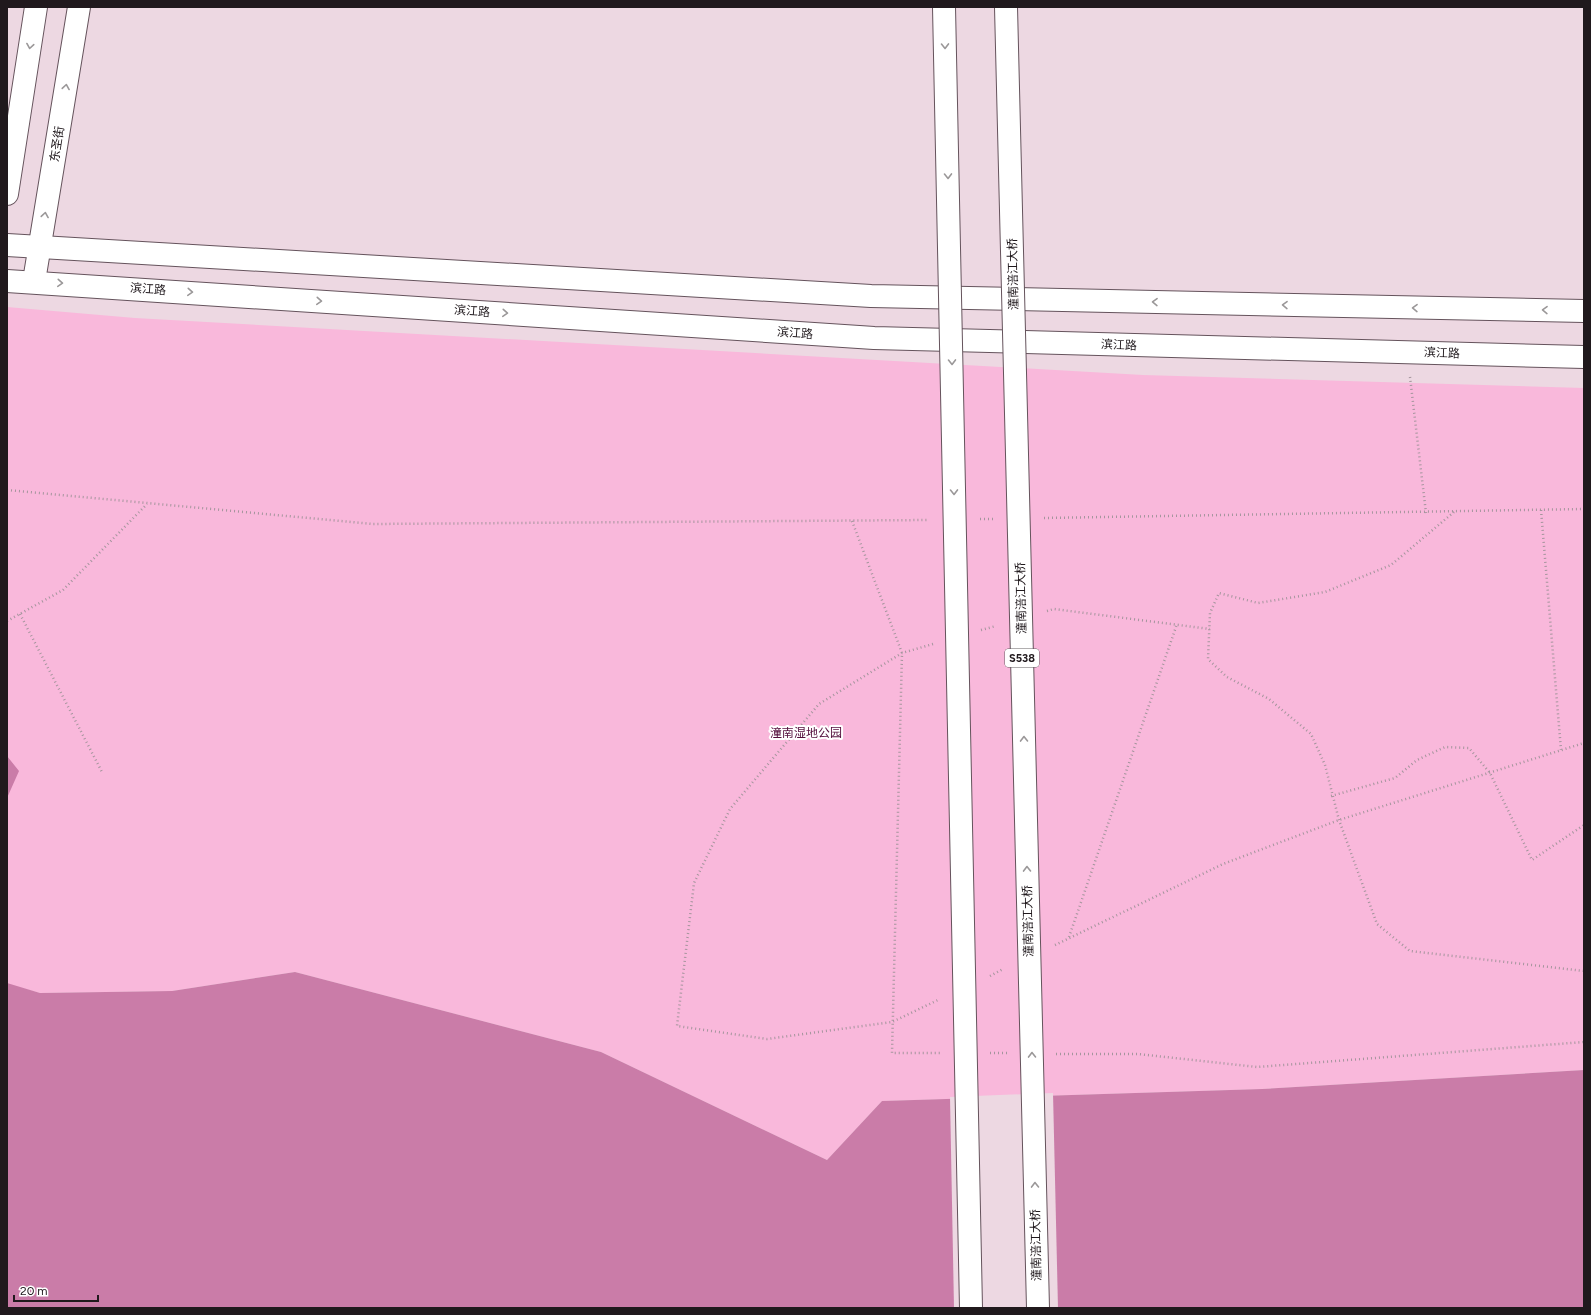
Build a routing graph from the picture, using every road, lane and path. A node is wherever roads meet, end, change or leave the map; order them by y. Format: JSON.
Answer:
{"nodes":[{"id":1,"x":36,"y":7,"type":"edge"},
{"id":2,"x":79,"y":7,"type":"edge"},
{"id":3,"x":944,"y":7,"type":"edge"},
{"id":4,"x":1006,"y":7,"type":"edge"},
{"id":5,"x":7,"y":194,"type":"edge"},
{"id":6,"x":7,"y":245,"type":"edge"},
{"id":7,"x":40,"y":247,"type":"junction"},
{"id":8,"x":7,"y":281,"type":"edge"},
{"id":9,"x":34,"y":281,"type":"junction"},
{"id":10,"x":1584,"y":311,"type":"edge"},
{"id":11,"x":1407,"y":352,"type":"junction"},
{"id":12,"x":1584,"y":357,"type":"edge"},
{"id":13,"x":7,"y":490,"type":"edge"},
{"id":14,"x":148,"y":503,"type":"junction"},
{"id":15,"x":1584,"y":509,"type":"edge"},
{"id":16,"x":1541,"y":510,"type":"junction"},
{"id":17,"x":1454,"y":512,"type":"junction"},
{"id":18,"x":1426,"y":513,"type":"junction"},
{"id":19,"x":1041,"y":518,"type":"dead end"},
{"id":20,"x":978,"y":519,"type":"dead end"},
{"id":21,"x":1001,"y":519,"type":"dead end"},
{"id":22,"x":930,"y":520,"type":"dead end"},
{"id":23,"x":852,"y":521,"type":"junction"},
{"id":24,"x":1046,"y":611,"type":"dead end"},
{"id":25,"x":20,"y":614,"type":"junction"},
{"id":26,"x":7,"y":621,"type":"edge"},
{"id":27,"x":1001,"y":624,"type":"dead end"},
{"id":28,"x":1177,"y":624,"type":"junction"},
{"id":29,"x":1210,"y":629,"type":"junction"},
{"id":30,"x":978,"y":631,"type":"dead end"},
{"id":31,"x":940,"y":642,"type":"dead end"},
{"id":32,"x":902,"y":653,"type":"junction"},
{"id":33,"x":1584,"y":743,"type":"edge"},
{"id":34,"x":1561,"y":750,"type":"junction"},
{"id":35,"x":102,"y":772,"type":"dead end"},
{"id":36,"x":1490,"y":773,"type":"junction"},
{"id":37,"x":1332,"y":796,"type":"junction"},
{"id":38,"x":1339,"y":820,"type":"junction"},
{"id":39,"x":1584,"y":826,"type":"edge"},
{"id":40,"x":1069,"y":938,"type":"junction"},
{"id":41,"x":1048,"y":948,"type":"dead end"},
{"id":42,"x":1005,"y":968,"type":"dead end"},
{"id":43,"x":1584,"y":971,"type":"edge"},
{"id":44,"x":984,"y":978,"type":"dead end"},
{"id":45,"x":942,"y":999,"type":"dead end"},
{"id":46,"x":892,"y":1022,"type":"junction"},
{"id":47,"x":1584,"y":1042,"type":"edge"},
{"id":48,"x":947,"y":1053,"type":"dead end"},
{"id":49,"x":987,"y":1053,"type":"dead end"},
{"id":50,"x":1011,"y":1054,"type":"dead end"},
{"id":51,"x":1051,"y":1054,"type":"dead end"},
{"id":52,"x":971,"y":1308,"type":"edge"},
{"id":53,"x":1038,"y":1308,"type":"edge"}],
"edges":[{"from":1,"to":5,"type":"main road","one_way":true},
{"from":7,"to":2,"type":"main road","name":"东圣街","one_way":true},
{"from":3,"to":52,"type":"main road","one_way":true,"bridge":true},
{"from":53,"to":4,"type":"main road","name":"潼南涪江大桥","number":"S538","one_way":true,"bridge":true},
{"from":6,"to":7,"type":"main road"},
{"from":7,"to":9,"type":"main road","name":"东圣街"},
{"from":10,"to":7,"type":"main road","one_way":true},
{"from":8,"to":9,"type":"main road","name":"滨江路"},
{"from":9,"to":11,"type":"main road","name":"滨江路","one_way":true},
{"from":11,"to":12,"type":"main road","name":"滨江路"},
{"from":11,"to":18,"type":"path"},
{"from":13,"to":14,"type":"path"},
{"from":14,"to":23,"type":"path"},
{"from":14,"to":25,"type":"path"},
{"from":15,"to":16,"type":"path"},
{"from":16,"to":17,"type":"path"},
{"from":16,"to":34,"type":"path"},
{"from":17,"to":18,"type":"path"},
{"from":17,"to":29,"type":"path"},
{"from":18,"to":19,"type":"path"},
{"from":20,"to":21,"type":"path"},
{"from":22,"to":23,"type":"path"},
{"from":23,"to":32,"type":"path"},
{"from":24,"to":28,"type":"path"},
{"from":25,"to":26,"type":"path"},
{"from":25,"to":35,"type":"path"},
{"from":27,"to":30,"type":"path"},
{"from":28,"to":29,"type":"path"},
{"from":28,"to":40,"type":"path"},
{"from":29,"to":37,"type":"path"},
{"from":31,"to":32,"type":"path"},
{"from":32,"to":46,"type":"path"},
{"from":32,"to":46,"type":"path"},
{"from":33,"to":34,"type":"path"},
{"from":34,"to":36,"type":"path"},
{"from":36,"to":37,"type":"path"},
{"from":36,"to":38,"type":"path"},
{"from":36,"to":39,"type":"path"},
{"from":37,"to":38,"type":"path"},
{"from":38,"to":40,"type":"path"},
{"from":38,"to":43,"type":"path"},
{"from":40,"to":41,"type":"path"},
{"from":42,"to":44,"type":"path"},
{"from":45,"to":46,"type":"path"},
{"from":46,"to":48,"type":"path"},
{"from":47,"to":51,"type":"path"},
{"from":49,"to":50,"type":"path"}]}
